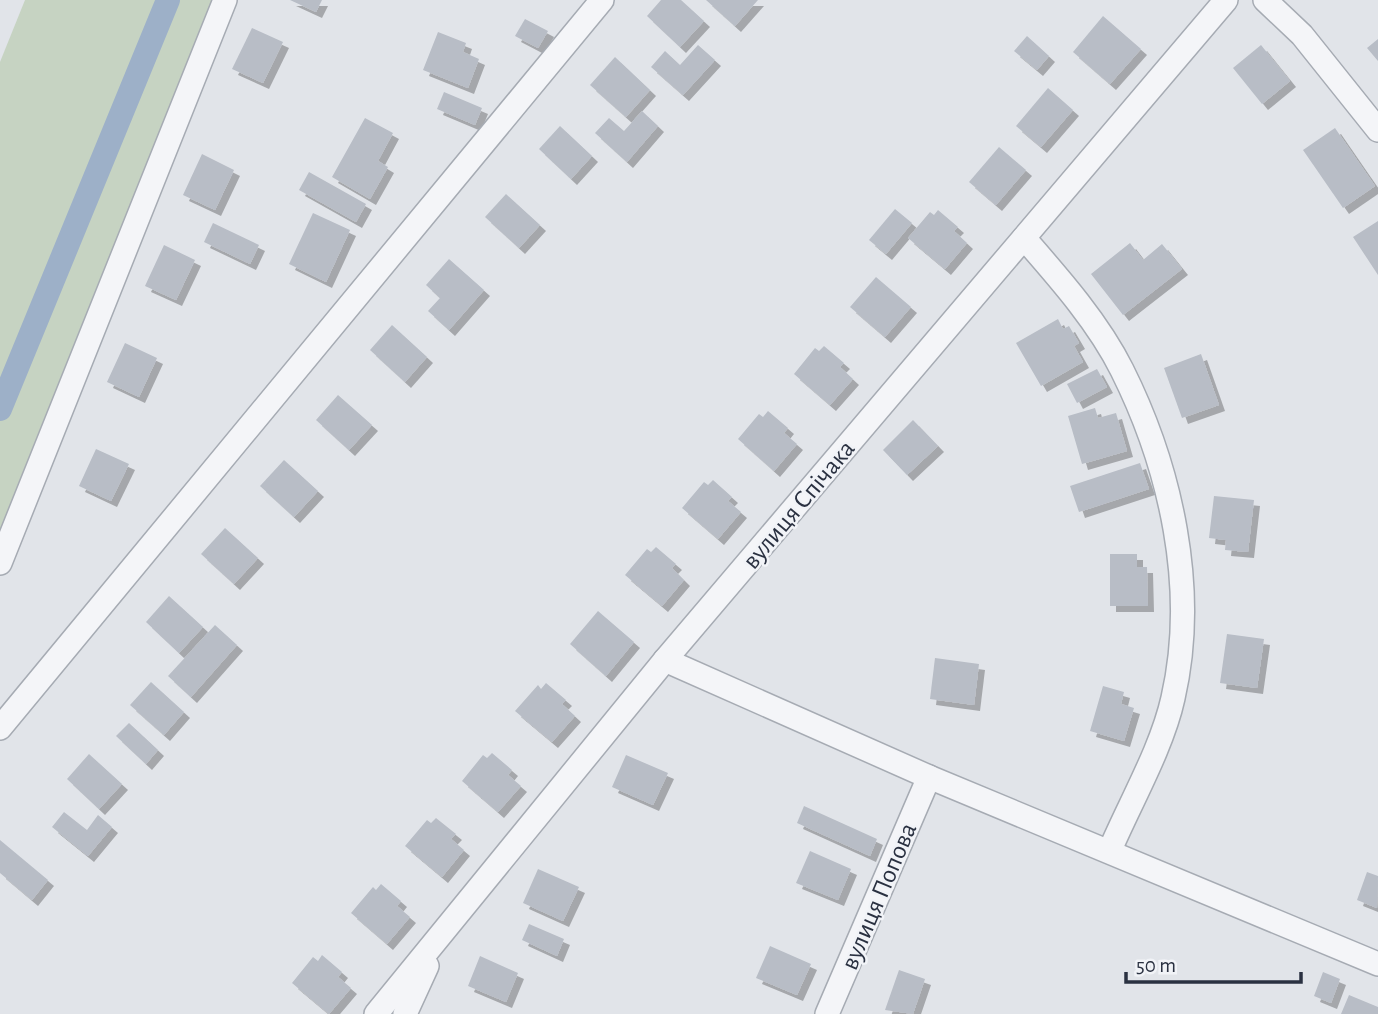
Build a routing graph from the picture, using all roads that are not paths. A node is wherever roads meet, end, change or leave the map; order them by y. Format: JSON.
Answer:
{"nodes":[{"id":1,"x":225,"y":0,"type":"edge"},
{"id":2,"x":603,"y":0,"type":"edge"},
{"id":3,"x":1227,"y":0,"type":"edge"},
{"id":4,"x":1265,"y":0,"type":"edge"},
{"id":5,"x":1378,"y":130,"type":"edge"},
{"id":6,"x":1024,"y":238,"type":"junction"},
{"id":7,"x":0,"y":564,"type":"edge"},
{"id":8,"x":665,"y":660,"type":"junction"},
{"id":9,"x":0,"y":728,"type":"edge"},
{"id":10,"x":929,"y":777,"type":"junction"},
{"id":11,"x":1110,"y":850,"type":"junction"},
{"id":12,"x":439,"y":939,"type":"junction"},
{"id":13,"x":1378,"y":964,"type":"edge"},
{"id":14,"x":376,"y":1014,"type":"edge"},
{"id":15,"x":405,"y":1014,"type":"edge"},
{"id":16,"x":827,"y":1014,"type":"edge"}],
"edges":[{"from":1,"to":7,"type":"street"},
{"from":2,"to":9,"type":"street"},
{"from":3,"to":6,"type":"street","name":"вулиця Спічака"},
{"from":4,"to":5,"type":"street"},
{"from":6,"to":8,"type":"street","name":"вулиця Спічака"},
{"from":6,"to":11,"type":"street"},
{"from":8,"to":10,"type":"street"},
{"from":8,"to":12,"type":"street","name":"вулиця Спічака"},
{"from":10,"to":11,"type":"street"},
{"from":10,"to":16,"type":"street","name":"вулиця Попова"},
{"from":11,"to":13,"type":"street"},
{"from":12,"to":14,"type":"street","name":"вулиця Спічака"},
{"from":12,"to":15,"type":"street"}]}
